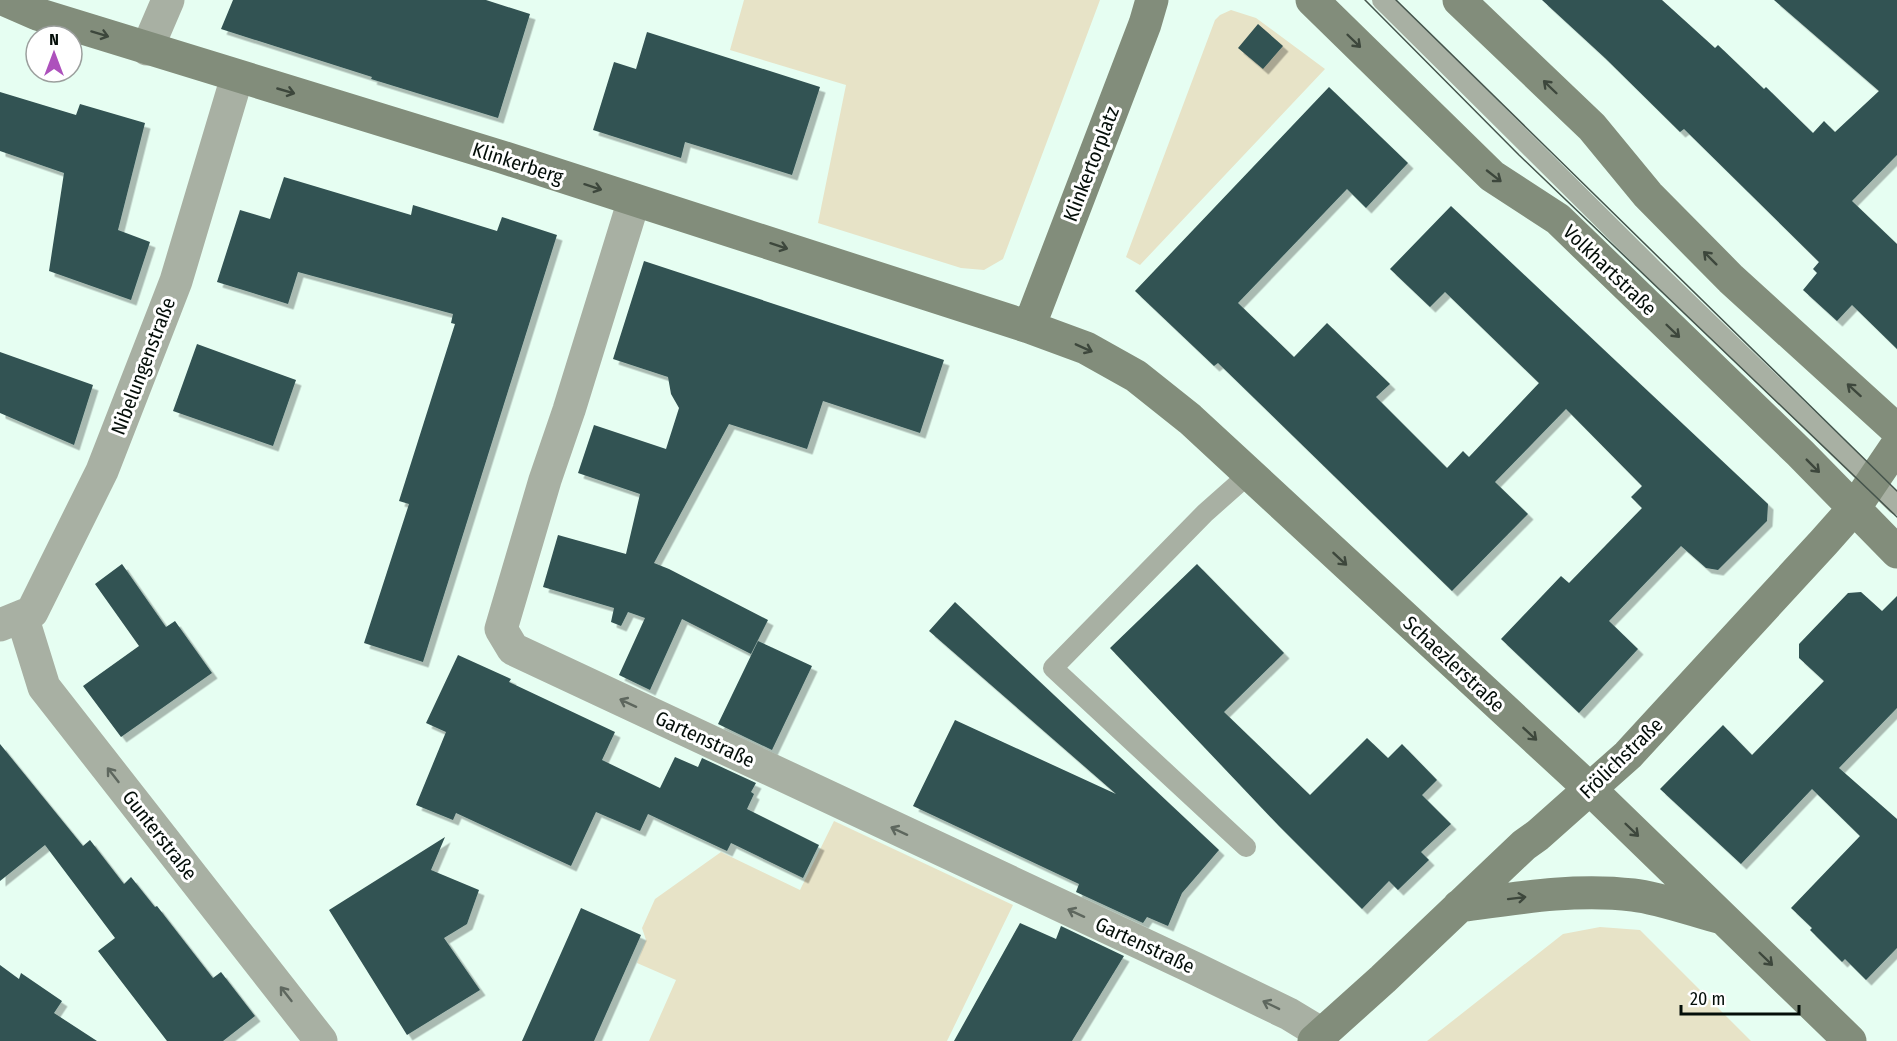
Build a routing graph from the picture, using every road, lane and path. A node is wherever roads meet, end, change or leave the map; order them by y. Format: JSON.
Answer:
{"nodes":[{"id":1,"x":5,"y":0,"type":"edge"},
{"id":2,"x":168,"y":0,"type":"edge"},
{"id":3,"x":1152,"y":0,"type":"edge"},
{"id":4,"x":1312,"y":0,"type":"edge"},
{"id":5,"x":1382,"y":0,"type":"edge"},
{"id":6,"x":1459,"y":0,"type":"edge"},
{"id":7,"x":147,"y":48,"type":"junction"},
{"id":8,"x":237,"y":77,"type":"junction"},
{"id":9,"x":633,"y":200,"type":"junction"},
{"id":10,"x":1029,"y":327,"type":"junction"},
{"id":11,"x":1897,"y":429,"type":"edge"},
{"id":12,"x":1897,"y":445,"type":"edge"},
{"id":13,"x":1249,"y":474,"type":"junction"},
{"id":14,"x":1864,"y":493,"type":"junction"},
{"id":15,"x":1897,"y":505,"type":"edge"},
{"id":16,"x":1897,"y":552,"type":"edge"},
{"id":17,"x":11,"y":620,"type":"edge"},
{"id":18,"x":1590,"y":789,"type":"junction"},
{"id":19,"x":1246,"y":847,"type":"dead end"},
{"id":20,"x":1459,"y":906,"type":"junction"},
{"id":21,"x":1724,"y":919,"type":"junction"},
{"id":22,"x":1318,"y":1037,"type":"edge"},
{"id":23,"x":321,"y":1041,"type":"edge"},
{"id":24,"x":1850,"y":1041,"type":"edge"}],
"edges":[{"from":1,"to":7,"type":"main road","name":"Klinkerberg","one_way":true},
{"from":2,"to":7,"type":"street"},
{"from":3,"to":10,"type":"main road","name":"Klinkertorplatz"},
{"from":4,"to":14,"type":"main road","name":"Volkhartstraße","one_way":true},
{"from":5,"to":14,"type":"lane"},
{"from":11,"to":6,"type":"main road","one_way":true},
{"from":7,"to":8,"type":"main road","name":"Klinkerberg"},
{"from":8,"to":9,"type":"main road","name":"Klinkerberg","one_way":true},
{"from":8,"to":17,"type":"street","name":"Nibelungenstraße"},
{"from":9,"to":10,"type":"main road","name":"Klinkerberg","one_way":true},
{"from":22,"to":9,"type":"street","name":"Gartenstraße","one_way":true},
{"from":10,"to":13,"type":"main road","name":"Schaezlerstraße","one_way":true},
{"from":12,"to":14,"type":"main road","name":"Frölichstraße"},
{"from":13,"to":18,"type":"main road","name":"Schaezlerstraße","one_way":true},
{"from":13,"to":19,"type":"lane"},
{"from":14,"to":15,"type":"lane"},
{"from":14,"to":16,"type":"main road","name":"Volkhartstraße"},
{"from":14,"to":18,"type":"main road","name":"Frölichstraße"},
{"from":23,"to":17,"type":"street","name":"Gunterstraße","one_way":true},
{"from":18,"to":20,"type":"main road","name":"Frölichstraße"},
{"from":18,"to":21,"type":"main road","name":"Schaezlerstraße","one_way":true},
{"from":20,"to":21,"type":"main road","one_way":true},
{"from":20,"to":22,"type":"main road","name":"Frölichstraße"},
{"from":21,"to":24,"type":"main road","name":"Schaezlerstraße","one_way":true}]}
